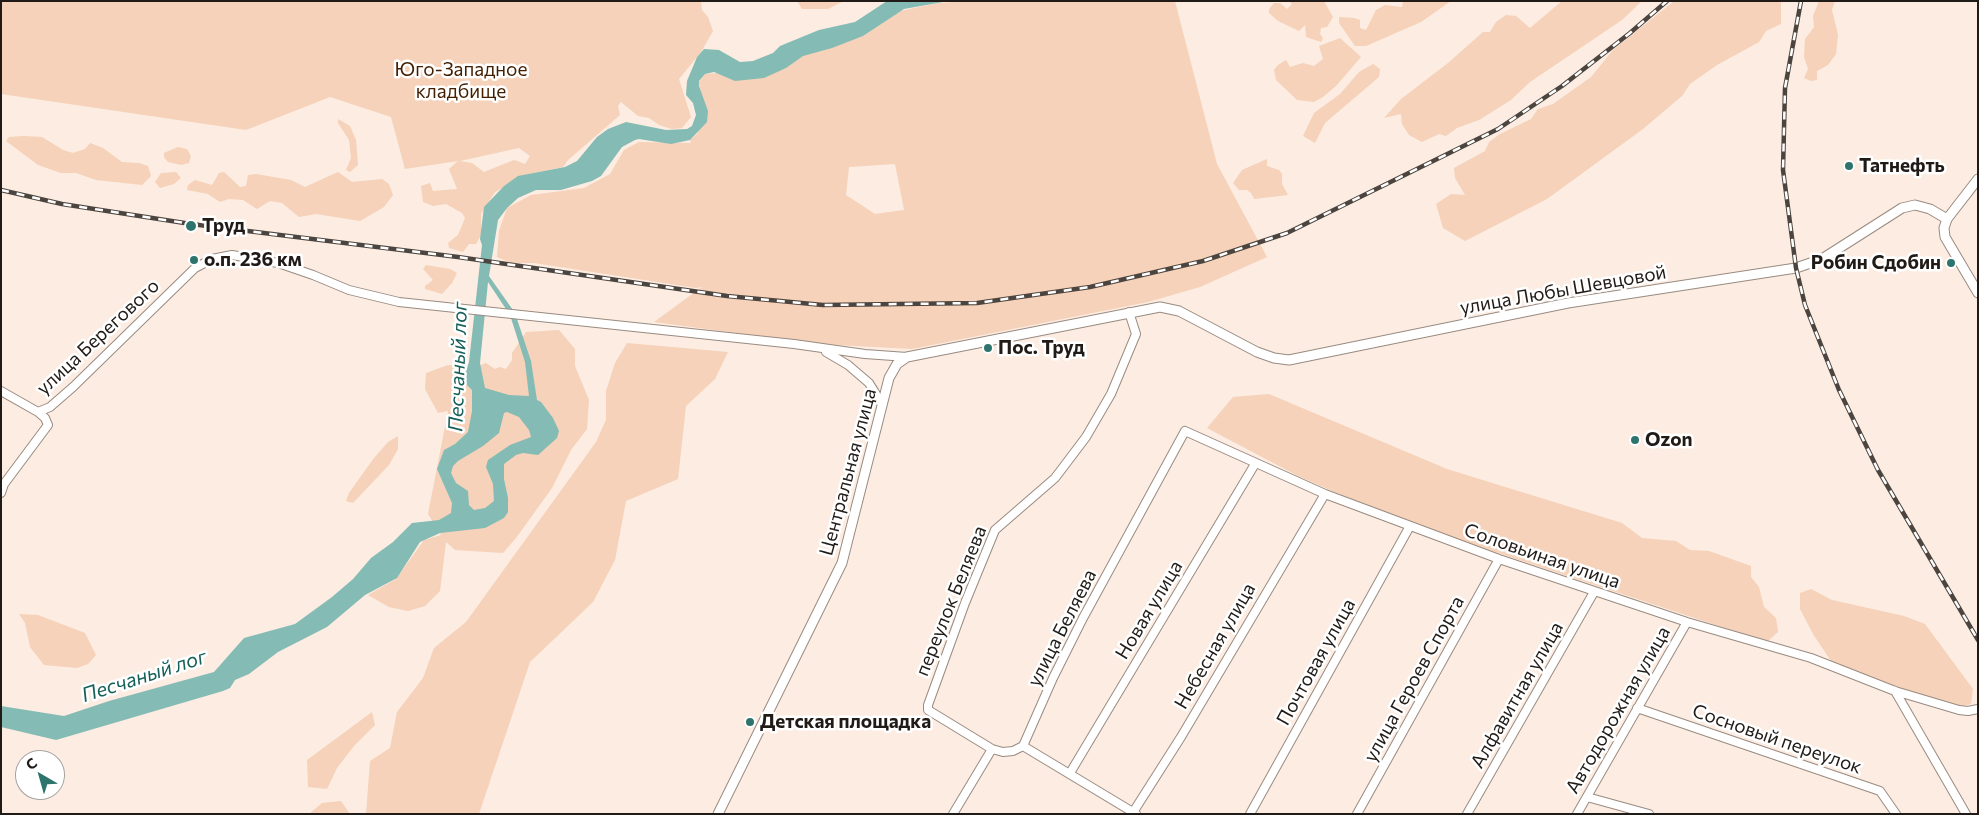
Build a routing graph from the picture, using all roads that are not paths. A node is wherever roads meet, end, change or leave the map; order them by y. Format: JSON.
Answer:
{"nodes":[{"id":1,"x":1978,"y":179,"type":"edge"},
{"id":2,"x":1947,"y":219,"type":"junction"},
{"id":3,"x":1978,"y":293,"type":"edge"},
{"id":4,"x":1129,"y":312,"type":"junction"},
{"id":5,"x":823,"y":350,"type":"junction"},
{"id":6,"x":907,"y":357,"type":"junction"},
{"id":7,"x":1,"y":391,"type":"edge"},
{"id":8,"x":882,"y":404,"type":"junction"},
{"id":9,"x":38,"y":412,"type":"junction"},
{"id":10,"x":1185,"y":431,"type":"joint"},
{"id":11,"x":1255,"y":464,"type":"junction"},
{"id":12,"x":1,"y":493,"type":"edge"},
{"id":13,"x":1325,"y":494,"type":"junction"},
{"id":14,"x":1410,"y":526,"type":"junction"},
{"id":15,"x":1499,"y":559,"type":"junction"},
{"id":16,"x":1594,"y":592,"type":"junction"},
{"id":17,"x":1686,"y":622,"type":"junction"},
{"id":18,"x":1895,"y":691,"type":"junction"},
{"id":19,"x":1637,"y":708,"type":"junction"},
{"id":20,"x":1978,"y":709,"type":"edge"},
{"id":21,"x":1022,"y":746,"type":"junction"},
{"id":22,"x":992,"y":749,"type":"junction"},
{"id":23,"x":1070,"y":773,"type":"junction"},
{"id":24,"x":1587,"y":797,"type":"junction"},
{"id":25,"x":1134,"y":813,"type":"edge"},
{"id":26,"x":718,"y":814,"type":"edge"},
{"id":27,"x":953,"y":814,"type":"edge"},
{"id":28,"x":1250,"y":814,"type":"edge"},
{"id":29,"x":1357,"y":814,"type":"edge"},
{"id":30,"x":1467,"y":814,"type":"edge"},
{"id":31,"x":1577,"y":814,"type":"edge"},
{"id":32,"x":1649,"y":814,"type":"edge"},
{"id":33,"x":1896,"y":814,"type":"edge"},
{"id":34,"x":1966,"y":814,"type":"edge"}],
"edges":[{"from":1,"to":2,"type":"street"},
{"from":2,"to":3,"type":"street"},
{"from":2,"to":4,"type":"street","name":"улица Любы Шевцовой"},
{"from":4,"to":6,"type":"street","name":"улица Любы Шевцовой"},
{"from":4,"to":22,"type":"street","name":"переулок Беляева"},
{"from":5,"to":6,"type":"street"},
{"from":5,"to":8,"type":"street"},
{"from":5,"to":9,"type":"street","name":"улица Берегового"},
{"from":6,"to":8,"type":"street","name":"Центральная улица"},
{"from":7,"to":9,"type":"street","name":"улица Берегового"},
{"from":8,"to":26,"type":"street","name":"Центральная улица"},
{"from":9,"to":12,"type":"street"},
{"from":10,"to":11,"type":"street","name":"Соловьиная улица"},
{"from":10,"to":21,"type":"street","name":"улица Беляева"},
{"from":11,"to":13,"type":"street","name":"Соловьиная улица"},
{"from":11,"to":23,"type":"street","name":"Новая улица"},
{"from":13,"to":14,"type":"street","name":"Соловьиная улица"},
{"from":13,"to":25,"type":"street","name":"Небесная улица"},
{"from":14,"to":15,"type":"street","name":"Соловьиная улица"},
{"from":14,"to":28,"type":"street","name":"Почтовая улица"},
{"from":15,"to":16,"type":"street","name":"Соловьиная улица"},
{"from":15,"to":29,"type":"street","name":"улица Героев Спорта"},
{"from":16,"to":17,"type":"street","name":"Соловьиная улица"},
{"from":16,"to":30,"type":"street","name":"Алфавитная улица"},
{"from":17,"to":18,"type":"street","name":"Соловьиная улица"},
{"from":17,"to":19,"type":"street","name":"Автодорожная улица"},
{"from":18,"to":20,"type":"street","name":"Соловьиная улица"},
{"from":18,"to":34,"type":"street"},
{"from":19,"to":24,"type":"street","name":"Автодорожная улица"},
{"from":19,"to":33,"type":"street","name":"Сосновый переулок"},
{"from":21,"to":22,"type":"street"},
{"from":21,"to":23,"type":"street"},
{"from":22,"to":27,"type":"street"},
{"from":23,"to":25,"type":"street"},
{"from":24,"to":31,"type":"street","name":"Автодорожная улица"},
{"from":24,"to":32,"type":"street"}]}
